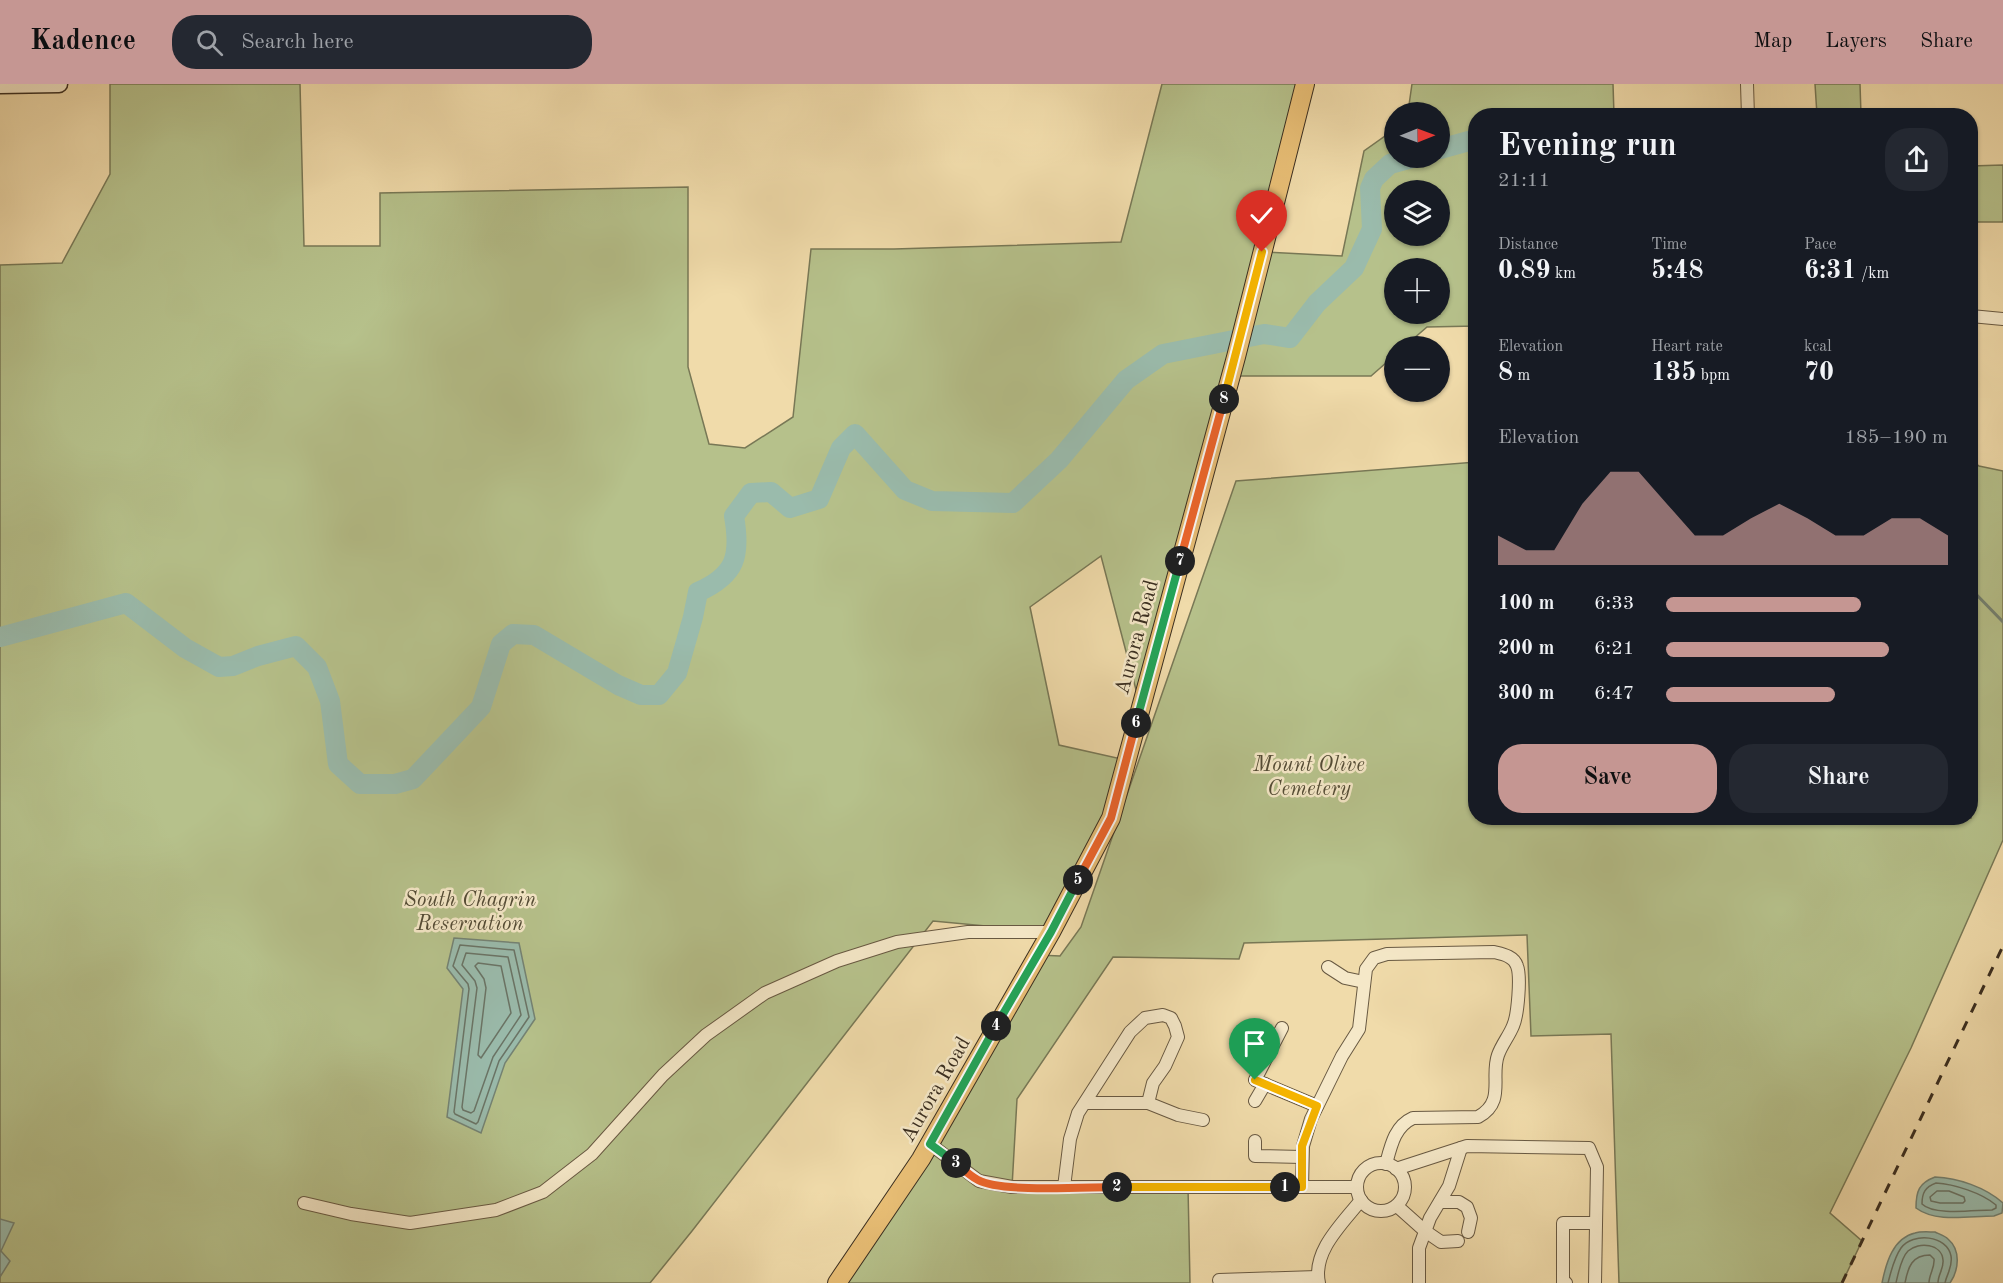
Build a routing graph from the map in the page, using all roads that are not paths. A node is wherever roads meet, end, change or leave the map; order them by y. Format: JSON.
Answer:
{"nodes":[{"id":1,"x":59,"y":84,"type":"edge"},
{"id":2,"x":1305,"y":84,"type":"edge"},
{"id":3,"x":1748,"y":84,"type":"edge"},
{"id":4,"x":0,"y":85,"type":"edge"},
{"id":5,"x":1748,"y":108,"type":"edge"},
{"id":6,"x":1978,"y":317,"type":"edge"},
{"id":7,"x":2003,"y":319,"type":"edge"},
{"id":8,"x":1051,"y":932,"type":"junction"},
{"id":9,"x":1328,"y":967,"type":"dead end"},
{"id":10,"x":1364,"y":982,"type":"junction"},
{"id":11,"x":1282,"y":1028,"type":"dead end"},
{"id":12,"x":1265,"y":1084,"type":"junction"},
{"id":13,"x":1255,"y":1101,"type":"dead end"},
{"id":14,"x":1085,"y":1103,"type":"junction"},
{"id":15,"x":1148,"y":1103,"type":"junction"},
{"id":16,"x":1317,"y":1106,"type":"junction"},
{"id":17,"x":1203,"y":1120,"type":"dead end"},
{"id":18,"x":1255,"y":1141,"type":"dead end"},
{"id":19,"x":930,"y":1144,"type":"junction"},
{"id":20,"x":1461,"y":1148,"type":"junction"},
{"id":21,"x":1302,"y":1157,"type":"junction"},
{"id":22,"x":1391,"y":1166,"type":"junction"},
{"id":23,"x":1064,"y":1187,"type":"junction"},
{"id":24,"x":1302,"y":1187,"type":"junction"},
{"id":25,"x":1357,"y":1187,"type":"junction"},
{"id":26,"x":1361,"y":1200,"type":"junction"},
{"id":27,"x":1440,"y":1202,"type":"junction"},
{"id":28,"x":304,"y":1203,"type":"dead end"},
{"id":29,"x":1397,"y":1206,"type":"junction"},
{"id":30,"x":1596,"y":1223,"type":"junction"},
{"id":31,"x":1425,"y":1231,"type":"junction"},
{"id":32,"x":1468,"y":1232,"type":"dead end"},
{"id":33,"x":1458,"y":1241,"type":"dead end"},
{"id":34,"x":1219,"y":1280,"type":"dead end"},
{"id":35,"x":1318,"y":1280,"type":"edge"},
{"id":36,"x":837,"y":1283,"type":"edge"},
{"id":37,"x":1419,"y":1283,"type":"edge"},
{"id":38,"x":1566,"y":1283,"type":"edge"},
{"id":39,"x":1595,"y":1283,"type":"edge"}],
"edges":[{"from":1,"to":4,"type":"street"},
{"from":2,"to":8,"type":"main road","name":"Aurora Road"},
{"from":3,"to":5,"type":"street"},
{"from":6,"to":7,"type":"street"},
{"from":8,"to":19,"type":"main road","name":"Aurora Road"},
{"from":8,"to":28,"type":"street"},
{"from":9,"to":10,"type":"street"},
{"from":10,"to":16,"type":"street"},
{"from":10,"to":22,"type":"street"},
{"from":11,"to":12,"type":"street"},
{"from":12,"to":13,"type":"street"},
{"from":12,"to":16,"type":"street"},
{"from":14,"to":15,"type":"street"},
{"from":14,"to":15,"type":"street"},
{"from":14,"to":23,"type":"street"},
{"from":15,"to":17,"type":"street"},
{"from":16,"to":21,"type":"street"},
{"from":18,"to":21,"type":"street"},
{"from":19,"to":23,"type":"street"},
{"from":19,"to":36,"type":"main road","name":"Aurora Road"},
{"from":20,"to":22,"type":"street"},
{"from":20,"to":27,"type":"street"},
{"from":20,"to":30,"type":"street"},
{"from":21,"to":24,"type":"street"},
{"from":22,"to":25,"type":"street"},
{"from":22,"to":29,"type":"street"},
{"from":23,"to":24,"type":"street"},
{"from":24,"to":25,"type":"street"},
{"from":25,"to":26,"type":"street"},
{"from":26,"to":29,"type":"street"},
{"from":26,"to":35,"type":"street"},
{"from":27,"to":31,"type":"street"},
{"from":27,"to":32,"type":"street"},
{"from":29,"to":31,"type":"street"},
{"from":30,"to":38,"type":"street"},
{"from":30,"to":39,"type":"street"},
{"from":31,"to":33,"type":"street"},
{"from":31,"to":37,"type":"street"},
{"from":34,"to":35,"type":"street"}]}
